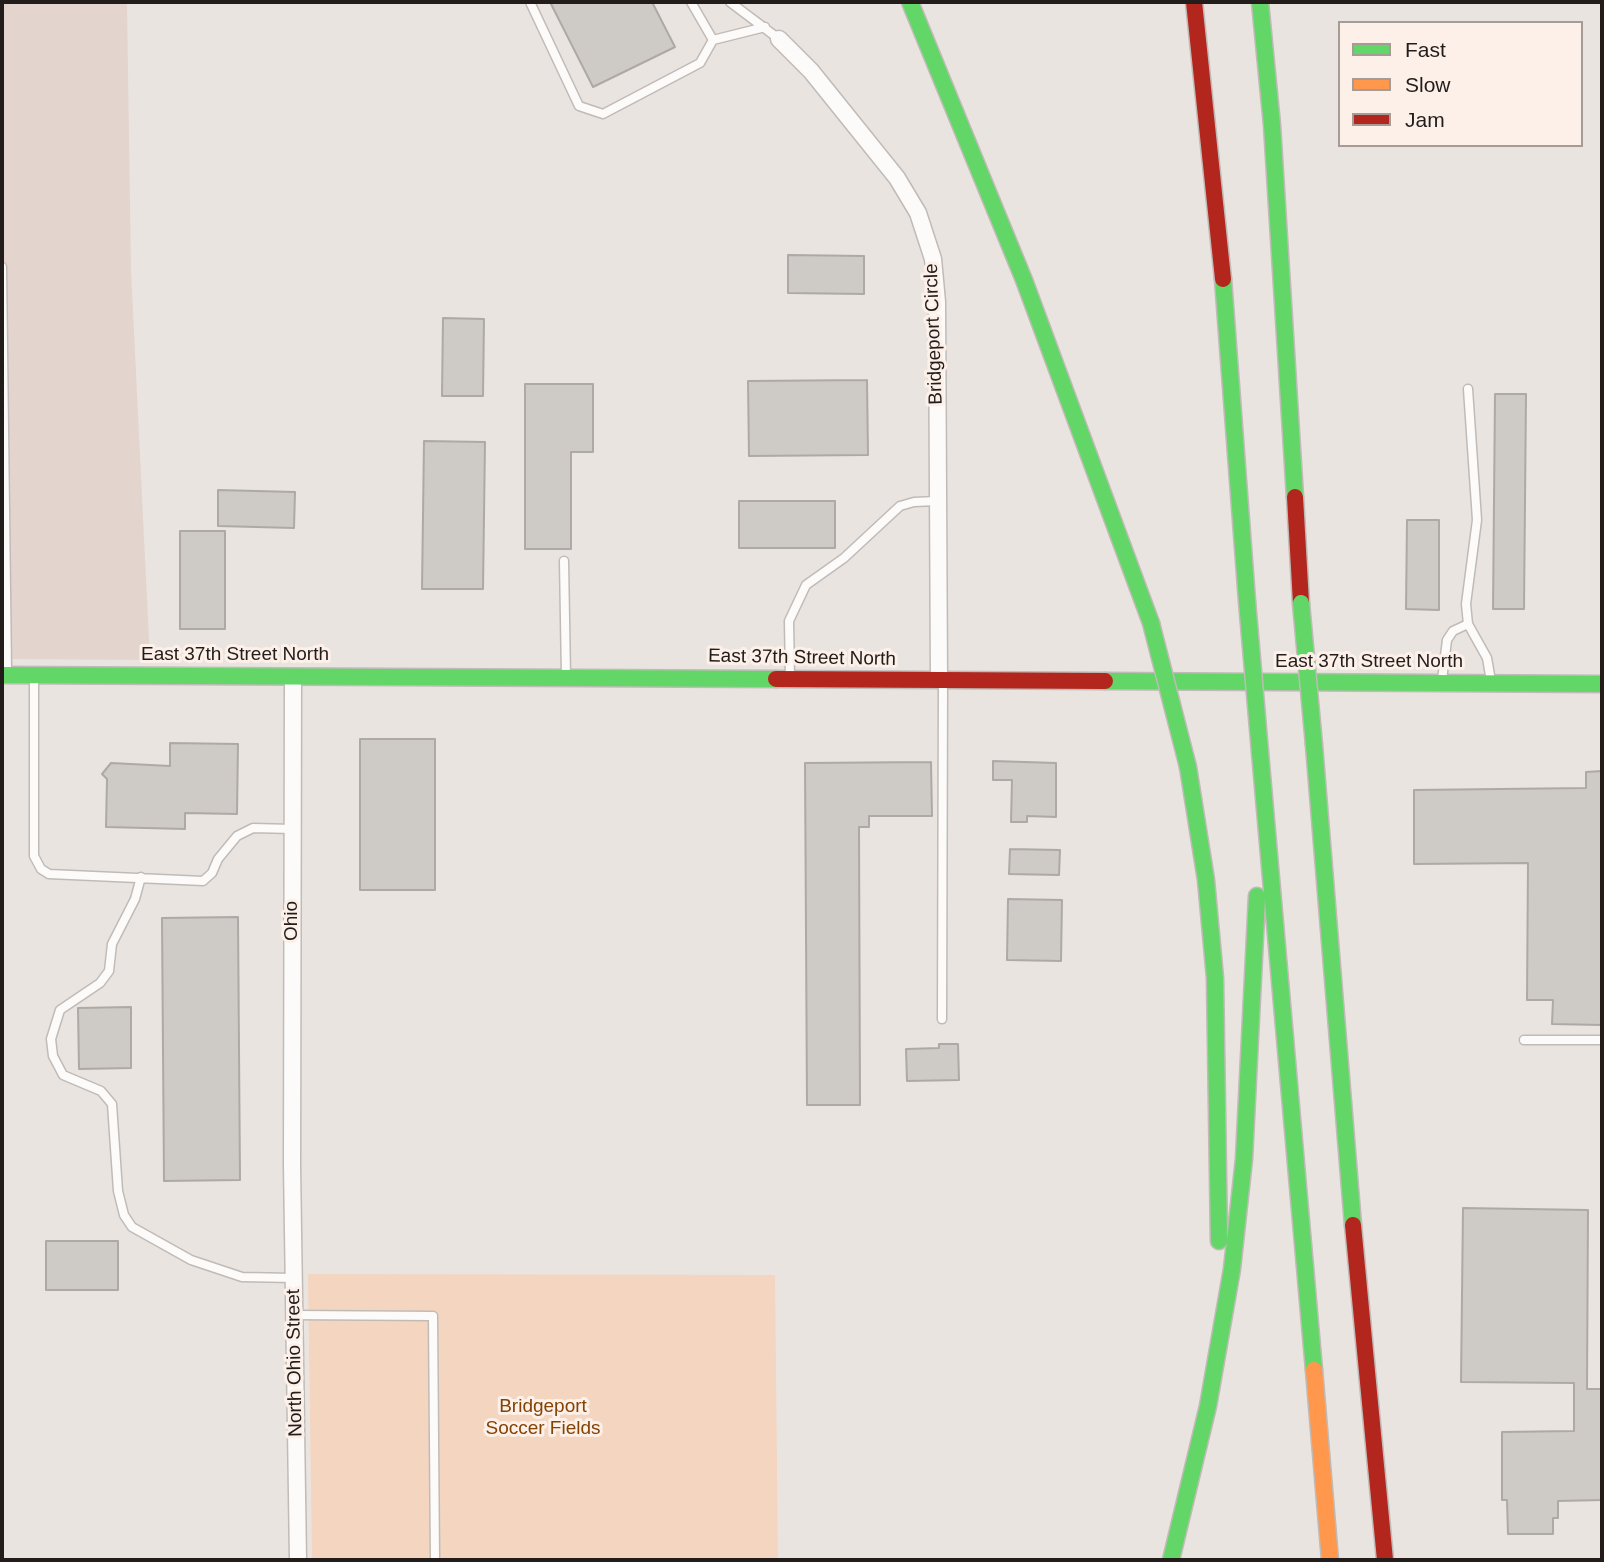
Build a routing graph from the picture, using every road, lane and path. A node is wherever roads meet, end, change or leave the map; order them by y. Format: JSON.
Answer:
{"nodes":[{"id":1,"x":530,"y":2,"type":"edge"},
{"id":2,"x":691,"y":2,"type":"edge"},
{"id":3,"x":730,"y":2,"type":"edge"},
{"id":4,"x":910,"y":2,"type":"edge"},
{"id":5,"x":1194,"y":2,"type":"edge"},
{"id":6,"x":1260,"y":2,"type":"edge"},
{"id":7,"x":1273,"y":2,"type":"edge"},
{"id":8,"x":765,"y":27,"type":"junction"},
{"id":9,"x":779,"y":39,"type":"joint"},
{"id":10,"x":713,"y":40,"type":"junction"},
{"id":11,"x":1272,"y":125,"type":"junction"},
{"id":12,"x":2,"y":267,"type":"edge"},
{"id":13,"x":1468,"y":389,"type":"dead end"},
{"id":14,"x":937,"y":501,"type":"junction"},
{"id":15,"x":565,"y":561,"type":"dead end"},
{"id":16,"x":1468,"y":624,"type":"junction"},
{"id":17,"x":4,"y":675,"type":"edge"},
{"id":18,"x":34,"y":675,"type":"junction"},
{"id":19,"x":293,"y":677,"type":"junction"},
{"id":20,"x":566,"y":677,"type":"junction"},
{"id":21,"x":790,"y":679,"type":"junction"},
{"id":22,"x":941,"y":680,"type":"junction"},
{"id":23,"x":1442,"y":683,"type":"junction"},
{"id":24,"x":1491,"y":683,"type":"junction"},
{"id":25,"x":1602,"y":684,"type":"edge"},
{"id":26,"x":1263,"y":795,"type":"junction"},
{"id":27,"x":293,"y":830,"type":"junction"},
{"id":28,"x":141,"y":877,"type":"junction"},
{"id":29,"x":942,"y":1019,"type":"dead end"},
{"id":30,"x":1524,"y":1040,"type":"dead end"},
{"id":31,"x":1602,"y":1040,"type":"edge"},
{"id":32,"x":292,"y":1166,"type":"joint"},
{"id":33,"x":294,"y":1278,"type":"junction"},
{"id":34,"x":294,"y":1315,"type":"junction"},
{"id":35,"x":1220,"y":1335,"type":"junction"},
{"id":36,"x":1381,"y":1513,"type":"junction"},
{"id":37,"x":1403,"y":1554,"type":"dead end"},
{"id":38,"x":298,"y":1560,"type":"edge"},
{"id":39,"x":435,"y":1560,"type":"edge"},
{"id":40,"x":1171,"y":1560,"type":"edge"},
{"id":41,"x":1330,"y":1560,"type":"edge"},
{"id":42,"x":1385,"y":1560,"type":"edge"}],
"edges":[{"from":1,"to":10,"type":"lane"},
{"from":2,"to":10,"type":"lane"},
{"from":3,"to":8,"type":"lane"},
{"from":4,"to":35,"type":"main road","bridge":true},
{"from":5,"to":26,"type":"main road","bridge":true},
{"from":6,"to":11,"type":"main road"},
{"from":7,"to":11,"type":"main road"},
{"from":8,"to":9,"type":"lane"},
{"from":8,"to":10,"type":"lane"},
{"from":9,"to":14,"type":"street","name":"Bridgeport Circle"},
{"from":11,"to":36,"type":"main road","bridge":true},
{"from":12,"to":17,"type":"lane"},
{"from":13,"to":16,"type":"lane"},
{"from":14,"to":21,"type":"lane"},
{"from":14,"to":22,"type":"street","name":"Bridgeport Circle"},
{"from":15,"to":20,"type":"lane"},
{"from":16,"to":23,"type":"lane"},
{"from":16,"to":24,"type":"lane"},
{"from":17,"to":18,"type":"main road","name":"East 37th Street North"},
{"from":18,"to":19,"type":"main road","name":"East 37th Street North"},
{"from":18,"to":28,"type":"lane"},
{"from":19,"to":20,"type":"main road","name":"East 37th Street North"},
{"from":19,"to":27,"type":"street","name":"Ohio"},
{"from":20,"to":21,"type":"main road","name":"East 37th Street North"},
{"from":21,"to":22,"type":"main road","name":"East 37th Street North"},
{"from":22,"to":23,"type":"main road","name":"East 37th Street North"},
{"from":22,"to":29,"type":"lane"},
{"from":23,"to":24,"type":"main road","name":"East 37th Street North"},
{"from":24,"to":25,"type":"main road","name":"East 37th Street North"},
{"from":26,"to":35,"type":"main road"},
{"from":26,"to":41,"type":"main road"},
{"from":27,"to":28,"type":"lane"},
{"from":27,"to":32,"type":"street","name":"Ohio"},
{"from":28,"to":33,"type":"lane"},
{"from":30,"to":31,"type":"lane"},
{"from":32,"to":33,"type":"street","name":"North Ohio Street"},
{"from":33,"to":34,"type":"street","name":"North Ohio Street"},
{"from":34,"to":38,"type":"street","name":"North Ohio Street"},
{"from":34,"to":39,"type":"lane"},
{"from":35,"to":40,"type":"main road"},
{"from":36,"to":37,"type":"main road"},
{"from":36,"to":42,"type":"main road"}]}
